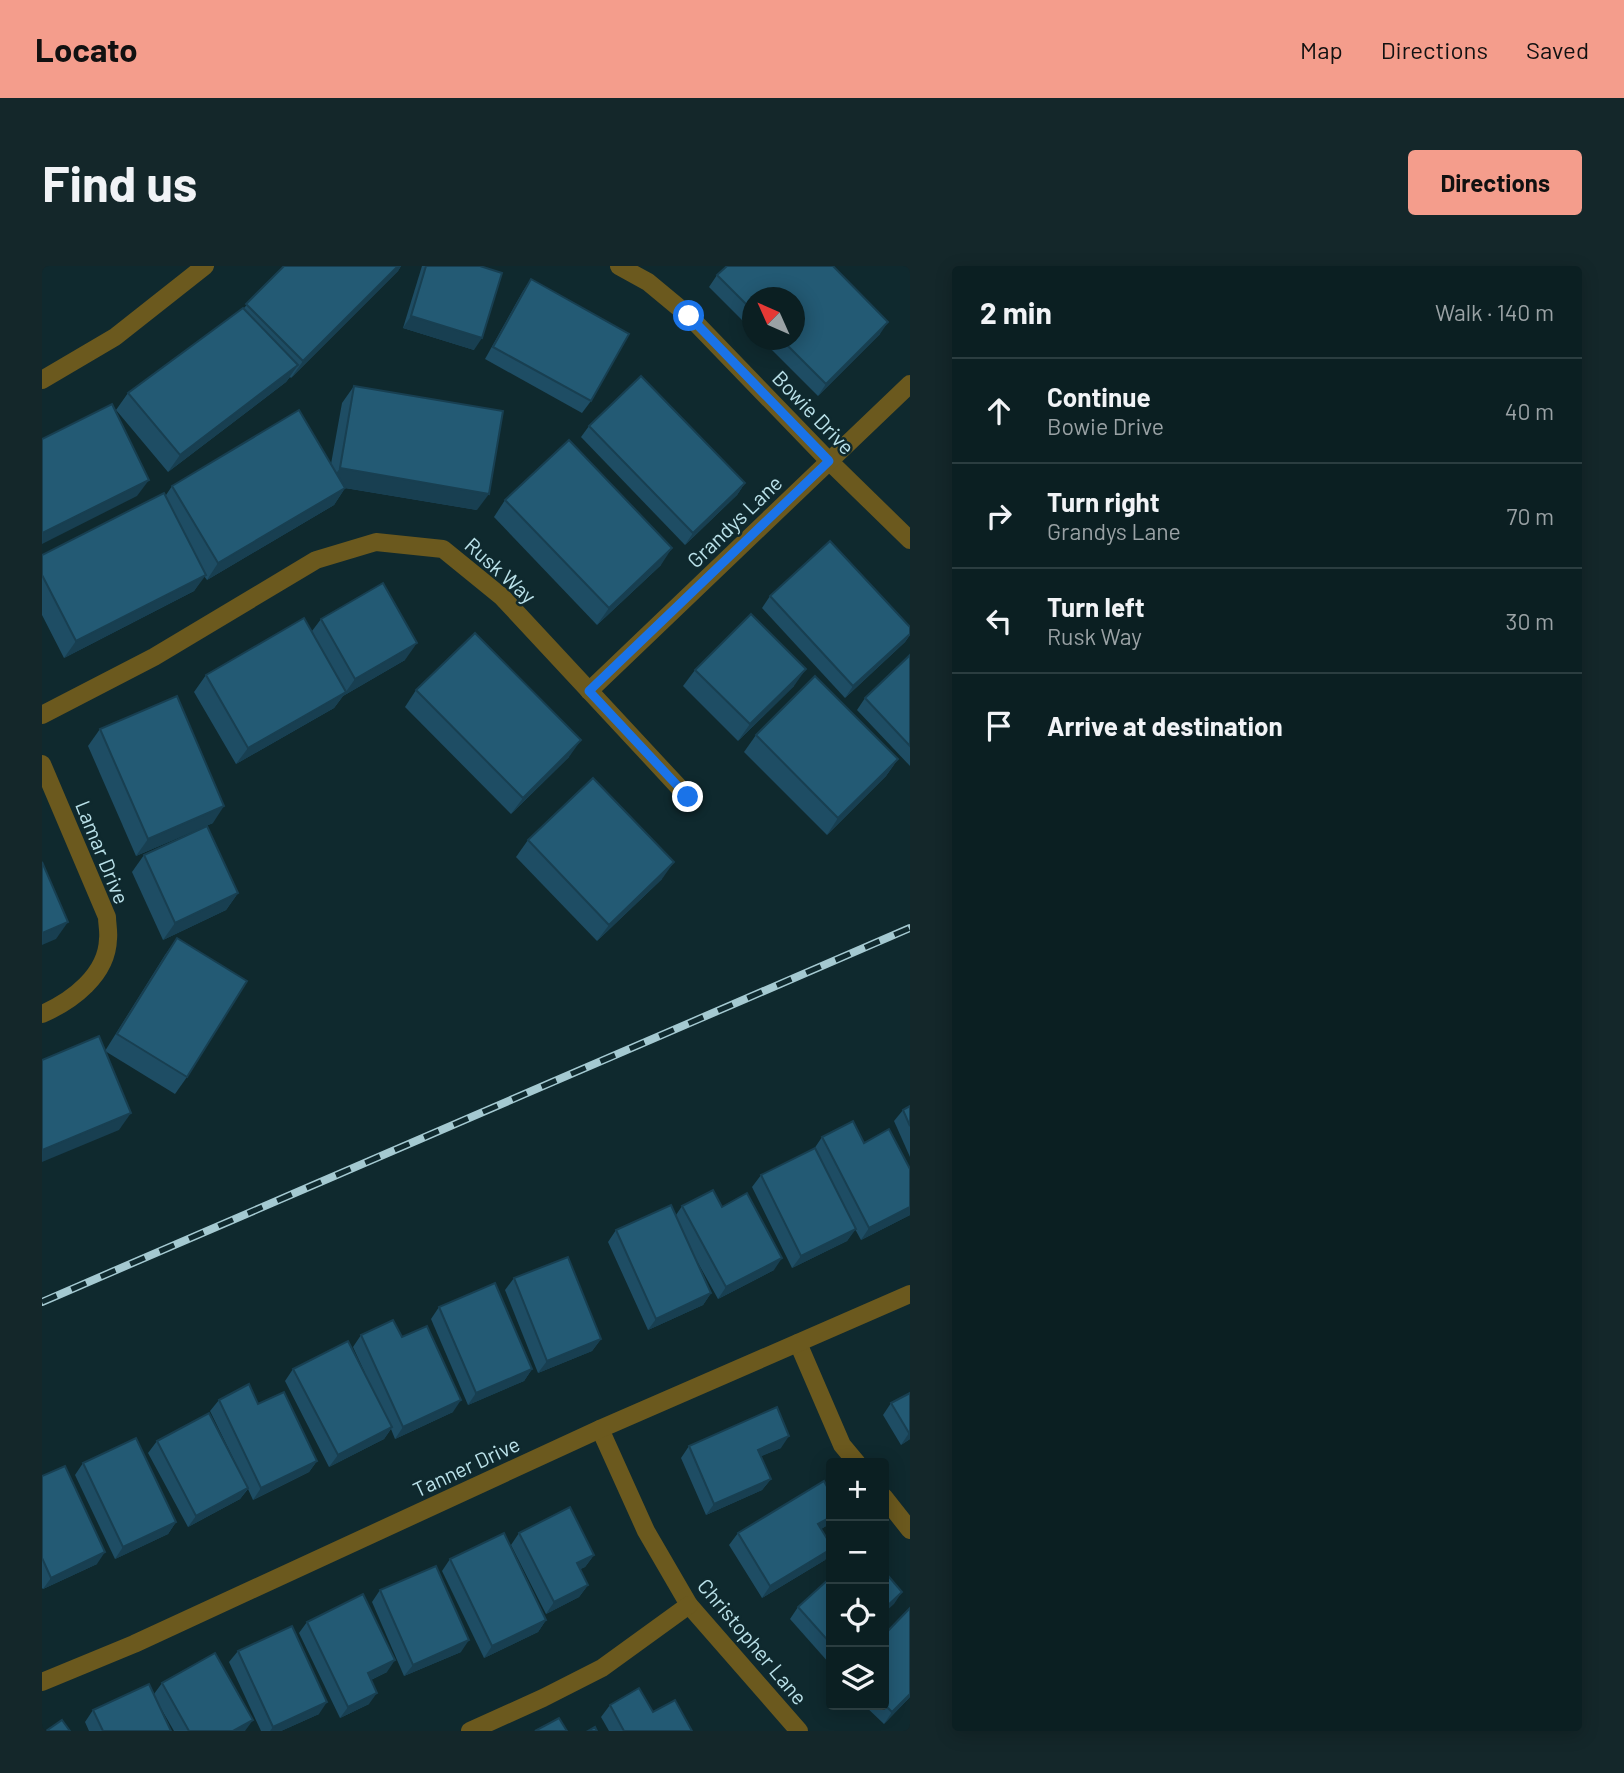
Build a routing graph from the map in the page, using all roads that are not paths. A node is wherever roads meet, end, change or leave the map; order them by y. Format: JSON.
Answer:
{"nodes":[{"id":1,"x":205,"y":266,"type":"edge"},
{"id":2,"x":619,"y":266,"type":"edge"},
{"id":3,"x":42,"y":380,"type":"edge"},
{"id":4,"x":910,"y":384,"type":"edge"},
{"id":5,"x":829,"y":461,"type":"junction"},
{"id":6,"x":910,"y":540,"type":"edge"},
{"id":7,"x":589,"y":691,"type":"junction"},
{"id":8,"x":42,"y":715,"type":"edge"},
{"id":9,"x":42,"y":764,"type":"edge"},
{"id":10,"x":688,"y":797,"type":"dead end"},
{"id":11,"x":42,"y":1014,"type":"edge"},
{"id":12,"x":910,"y":1294,"type":"edge"},
{"id":13,"x":798,"y":1343,"type":"junction"},
{"id":14,"x":600,"y":1429,"type":"junction"},
{"id":15,"x":853,"y":1458,"type":"edge"},
{"id":16,"x":889,"y":1503,"type":"edge"},
{"id":17,"x":910,"y":1530,"type":"edge"},
{"id":18,"x":689,"y":1605,"type":"junction"},
{"id":19,"x":42,"y":1682,"type":"edge"},
{"id":20,"x":470,"y":1731,"type":"edge"},
{"id":21,"x":799,"y":1731,"type":"edge"}],
"edges":[{"from":1,"to":3,"type":"street"},
{"from":2,"to":5,"type":"street","name":"Bowie Drive"},
{"from":4,"to":5,"type":"street","name":"Grandys Lane"},
{"from":5,"to":6,"type":"street","name":"Bowie Drive"},
{"from":5,"to":7,"type":"street","name":"Grandys Lane"},
{"from":7,"to":8,"type":"street","name":"Rusk Way"},
{"from":7,"to":10,"type":"street","name":"Rusk Way"},
{"from":9,"to":11,"type":"street","name":"Lamar Drive"},
{"from":12,"to":13,"type":"street","name":"Tanner Drive"},
{"from":13,"to":14,"type":"street","name":"Tanner Drive"},
{"from":13,"to":15,"type":"street"},
{"from":14,"to":18,"type":"street","name":"Christopher Lane"},
{"from":14,"to":19,"type":"street","name":"Tanner Drive"},
{"from":16,"to":17,"type":"street"},
{"from":18,"to":20,"type":"street"},
{"from":18,"to":21,"type":"street","name":"Christopher Lane"}]}
